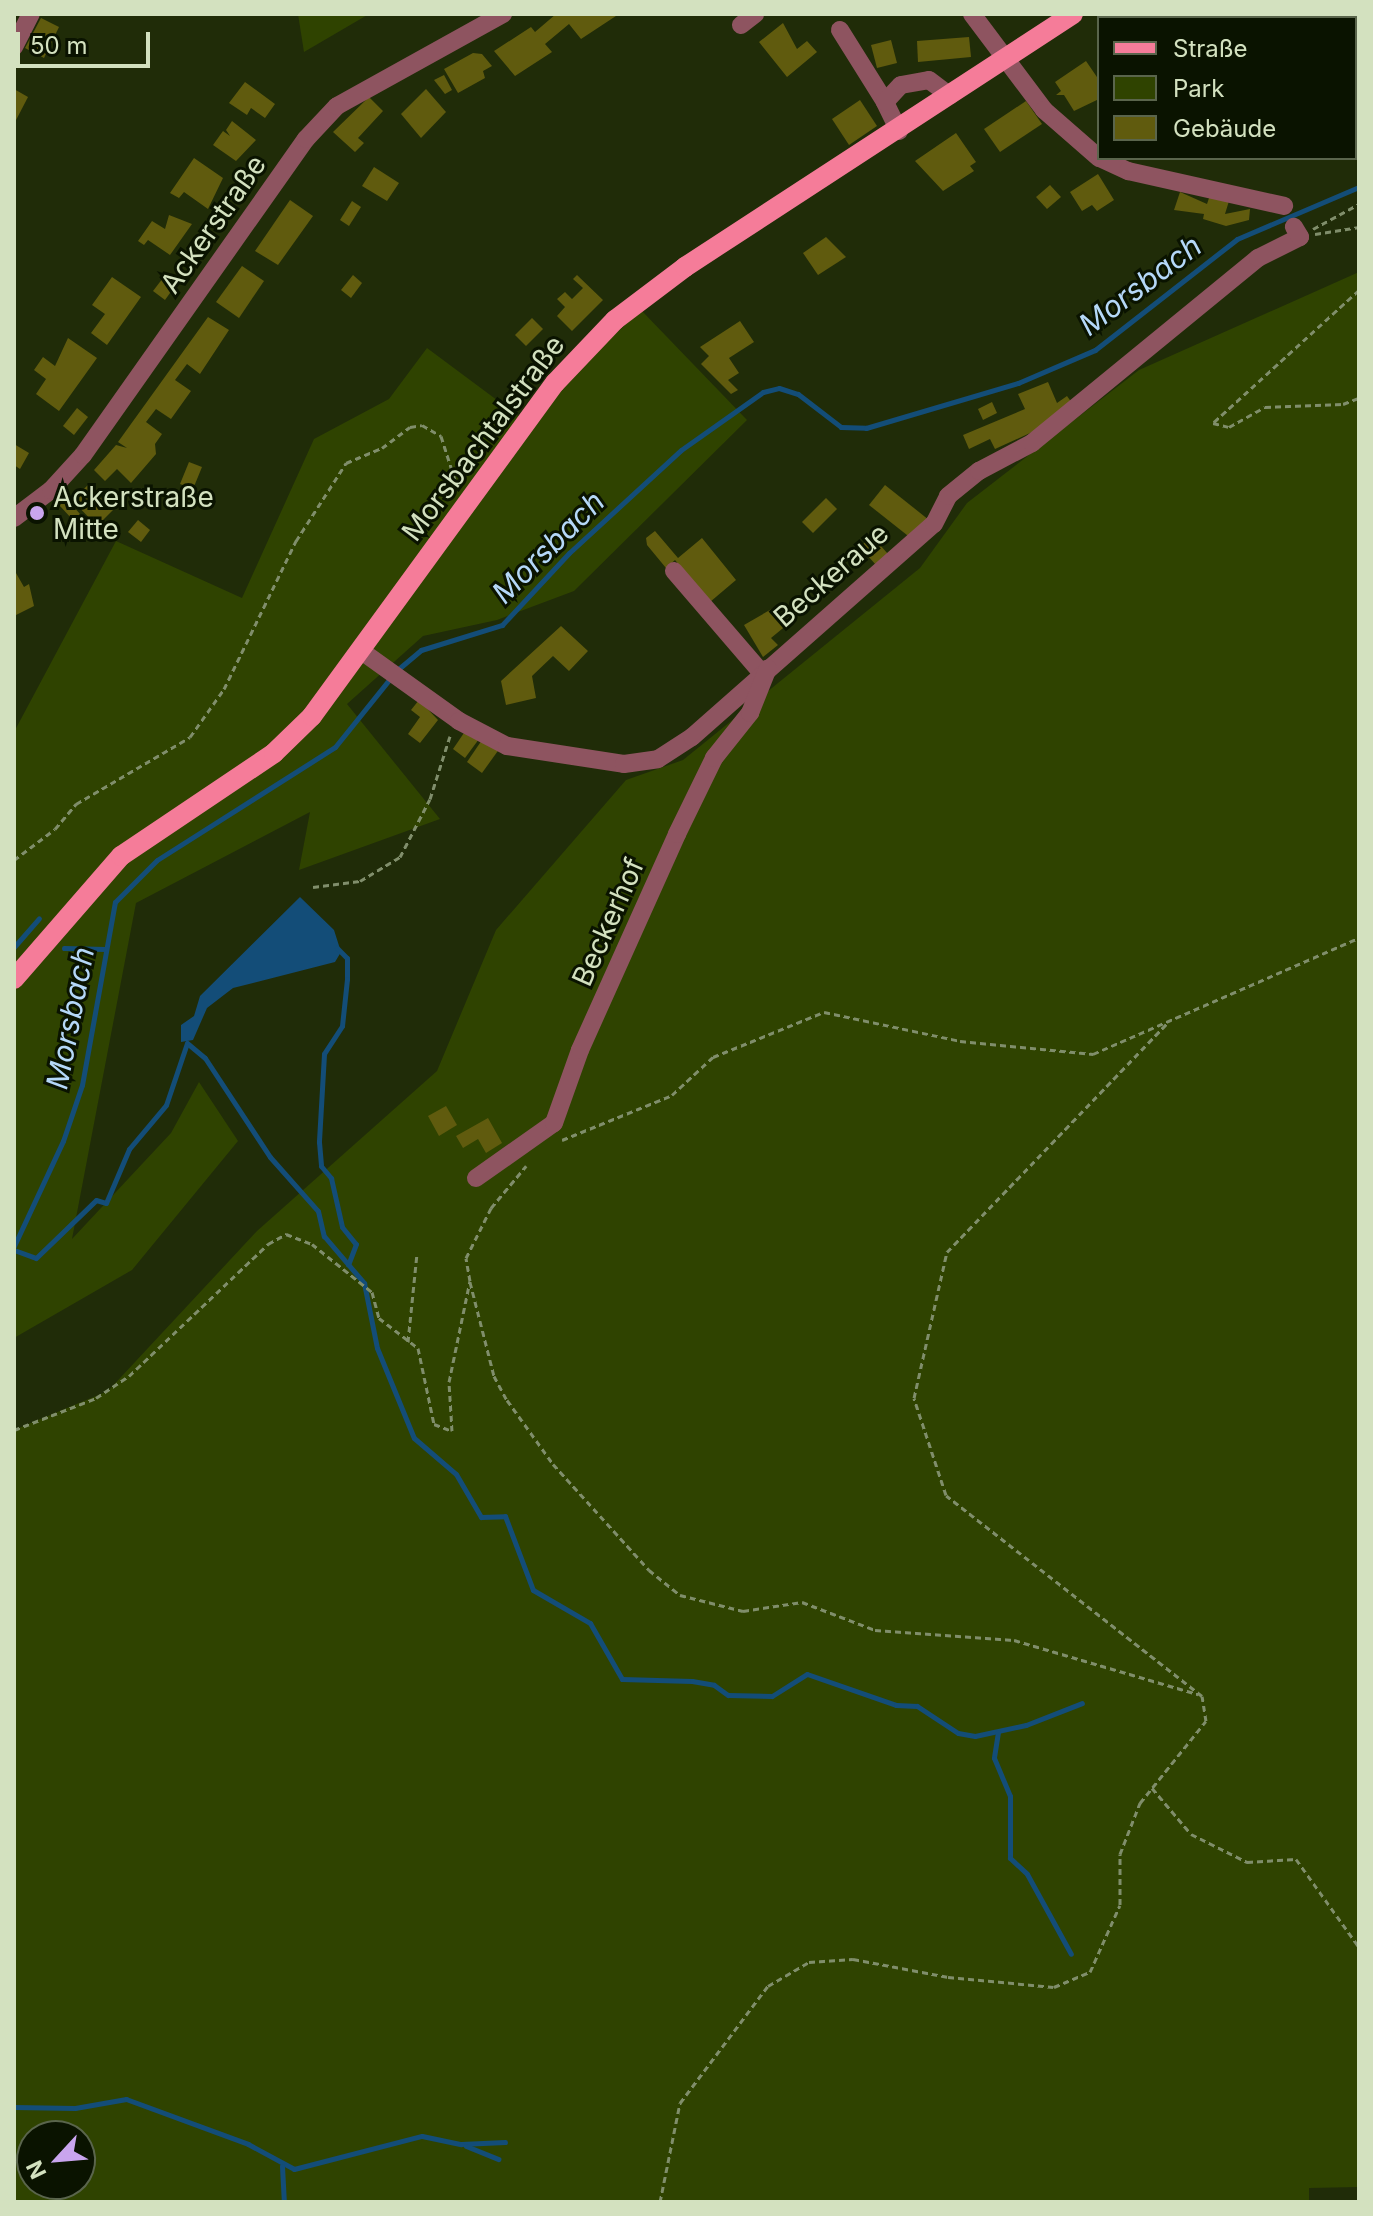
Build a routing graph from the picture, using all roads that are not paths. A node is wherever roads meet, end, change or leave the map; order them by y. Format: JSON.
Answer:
{"nodes":[{"id":1,"x":31,"y":14,"type":"edge"},
{"id":2,"x":972,"y":14,"type":"edge"},
{"id":3,"x":1073,"y":14,"type":"edge"},
{"id":4,"x":500,"y":15,"type":"edge"},
{"id":5,"x":840,"y":30,"type":"dead end"},
{"id":6,"x":14,"y":47,"type":"edge"},
{"id":7,"x":1005,"y":58,"type":"junction"},
{"id":8,"x":950,"y":96,"type":"junction"},
{"id":9,"x":885,"y":102,"type":"junction"},
{"id":10,"x":899,"y":131,"type":"junction"},
{"id":11,"x":1097,"y":156,"type":"edge"},
{"id":12,"x":1103,"y":160,"type":"edge"},
{"id":13,"x":1284,"y":206,"type":"dead end"},
{"id":14,"x":1297,"y":232,"type":"road end"},
{"id":15,"x":14,"y":518,"type":"edge"},
{"id":16,"x":674,"y":571,"type":"dead end"},
{"id":17,"x":360,"y":650,"type":"junction"},
{"id":18,"x":765,"y":669,"type":"junction"},
{"id":19,"x":14,"y":979,"type":"edge"},
{"id":20,"x":476,"y":1178,"type":"dead end"}],
"edges":[{"from":1,"to":6,"type":"street"},
{"from":2,"to":7,"type":"street"},
{"from":3,"to":7,"type":"main road","name":"Morsbachtalstraße"},
{"from":4,"to":15,"type":"street","name":"Ackerstraße"},
{"from":5,"to":9,"type":"street"},
{"from":7,"to":8,"type":"main road","name":"Morsbachtalstraße"},
{"from":7,"to":11,"type":"street"},
{"from":8,"to":9,"type":"street"},
{"from":8,"to":10,"type":"main road","name":"Morsbachtalstraße"},
{"from":9,"to":10,"type":"street"},
{"from":10,"to":17,"type":"main road","name":"Morsbachtalstraße"},
{"from":12,"to":13,"type":"street"},
{"from":14,"to":18,"type":"street","name":"Beckeraue"},
{"from":16,"to":18,"type":"street"},
{"from":17,"to":18,"type":"street","name":"Beckeraue"},
{"from":17,"to":19,"type":"main road","name":"Morsbachtalstraße"},
{"from":18,"to":20,"type":"street","name":"Beckerhof"}]}
